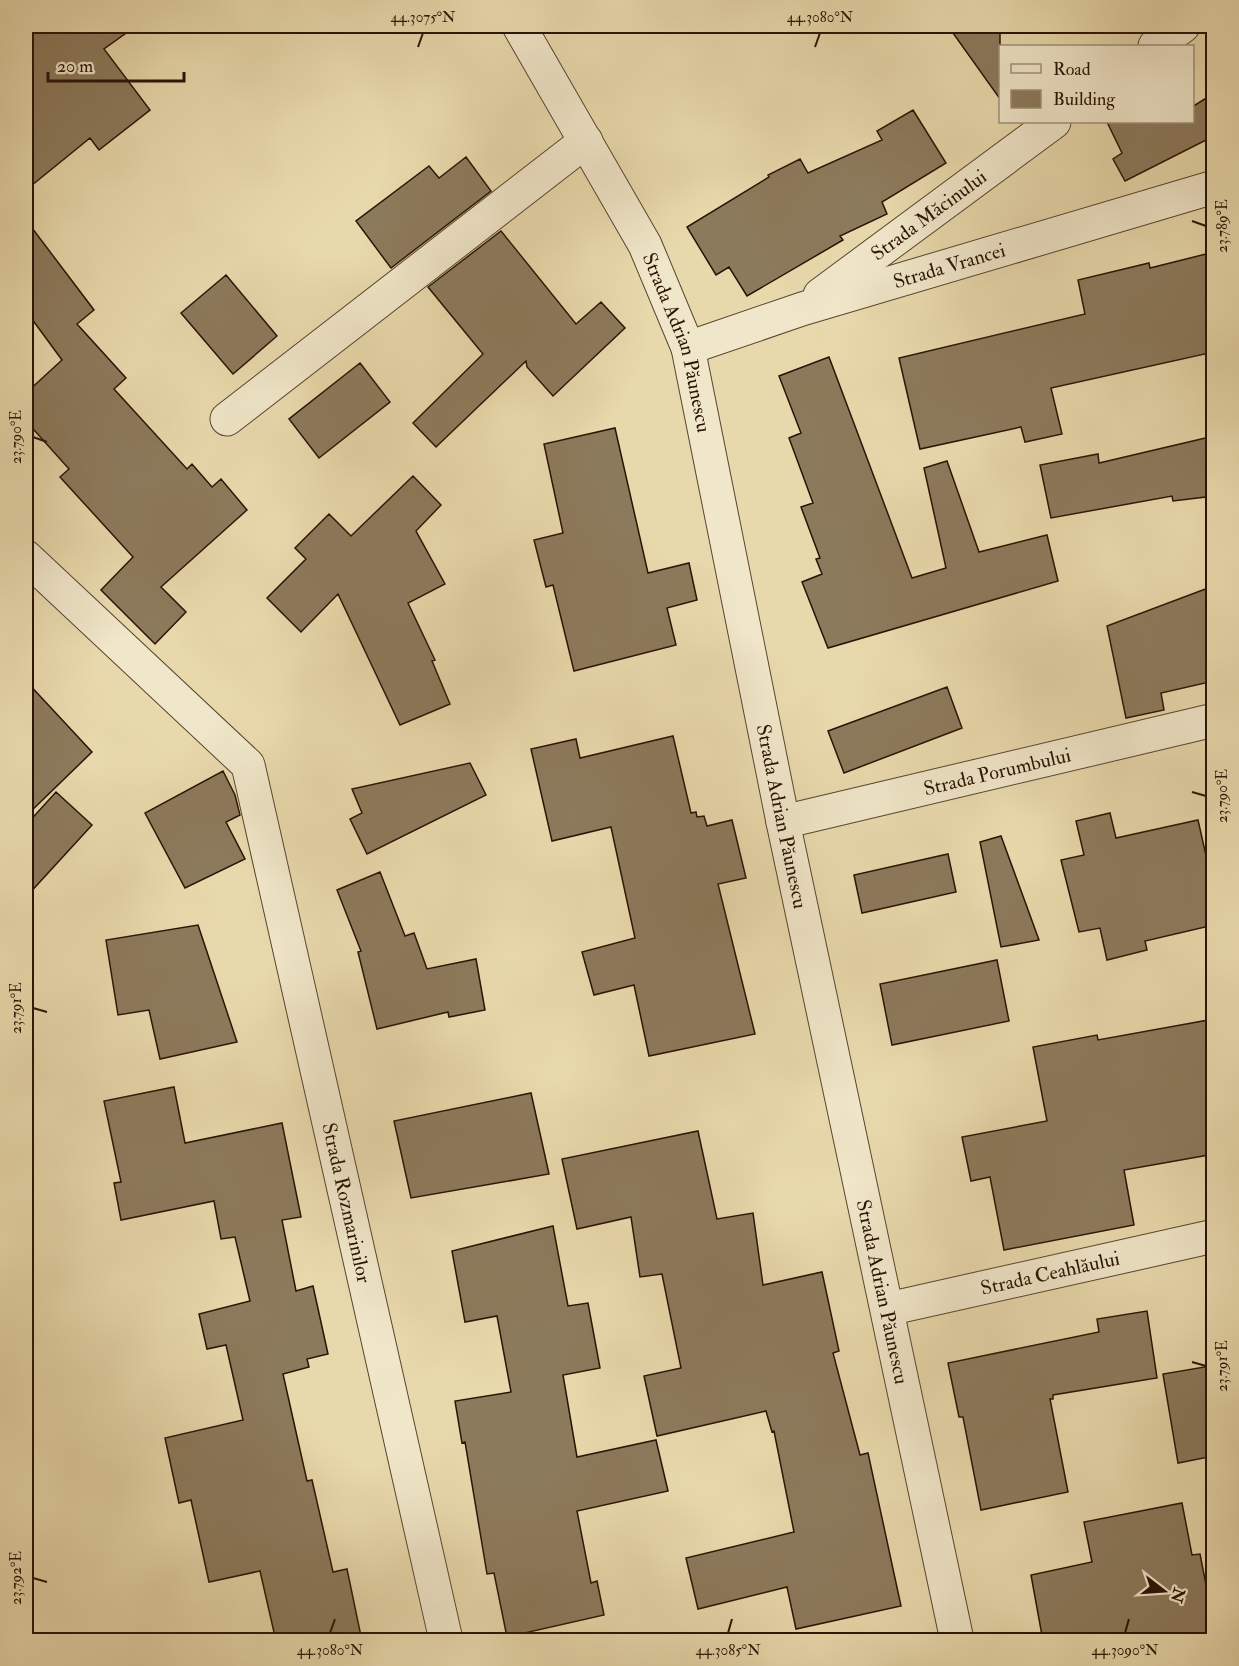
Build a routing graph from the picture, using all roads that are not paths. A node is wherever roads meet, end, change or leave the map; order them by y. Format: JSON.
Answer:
{"nodes":[{"id":1,"x":519,"y":26,"type":"edge"},
{"id":2,"x":1183,"y":26,"type":"edge"},
{"id":3,"x":1156,"y":45,"type":"edge"},
{"id":4,"x":1053,"y":123,"type":"edge"},
{"id":5,"x":586,"y":141,"type":"junction"},
{"id":6,"x":1214,"y":188,"type":"edge"},
{"id":7,"x":802,"y":309,"type":"junction"},
{"id":8,"x":688,"y":348,"type":"junction"},
{"id":9,"x":227,"y":419,"type":"dead end"},
{"id":10,"x":26,"y":557,"type":"edge"},
{"id":11,"x":1214,"y":720,"type":"edge"},
{"id":12,"x":783,"y":822,"type":"junction"},
{"id":13,"x":1214,"y":1236,"type":"edge"},
{"id":14,"x":888,"y":1309,"type":"junction"},
{"id":15,"x":446,"y":1641,"type":"edge"},
{"id":16,"x":957,"y":1641,"type":"edge"}],
"edges":[{"from":1,"to":5,"type":"street","name":"Strada Adrian Păunescu"},
{"from":2,"to":3,"type":"street"},
{"from":4,"to":7,"type":"street","name":"Strada Măcinului"},
{"from":5,"to":8,"type":"street","name":"Strada Adrian Păunescu"},
{"from":5,"to":9,"type":"street"},
{"from":6,"to":7,"type":"street","name":"Strada Vrancei"},
{"from":7,"to":8,"type":"street","name":"Strada Vrancei"},
{"from":8,"to":12,"type":"street","name":"Strada Adrian Păunescu"},
{"from":10,"to":15,"type":"street","name":"Strada Rozmarinilor"},
{"from":11,"to":12,"type":"street","name":"Strada Porumbului"},
{"from":12,"to":14,"type":"street","name":"Strada Adrian Păunescu"},
{"from":13,"to":14,"type":"street","name":"Strada Ceahlăului"},
{"from":14,"to":16,"type":"street","name":"Strada Adrian Păunescu"}]}
